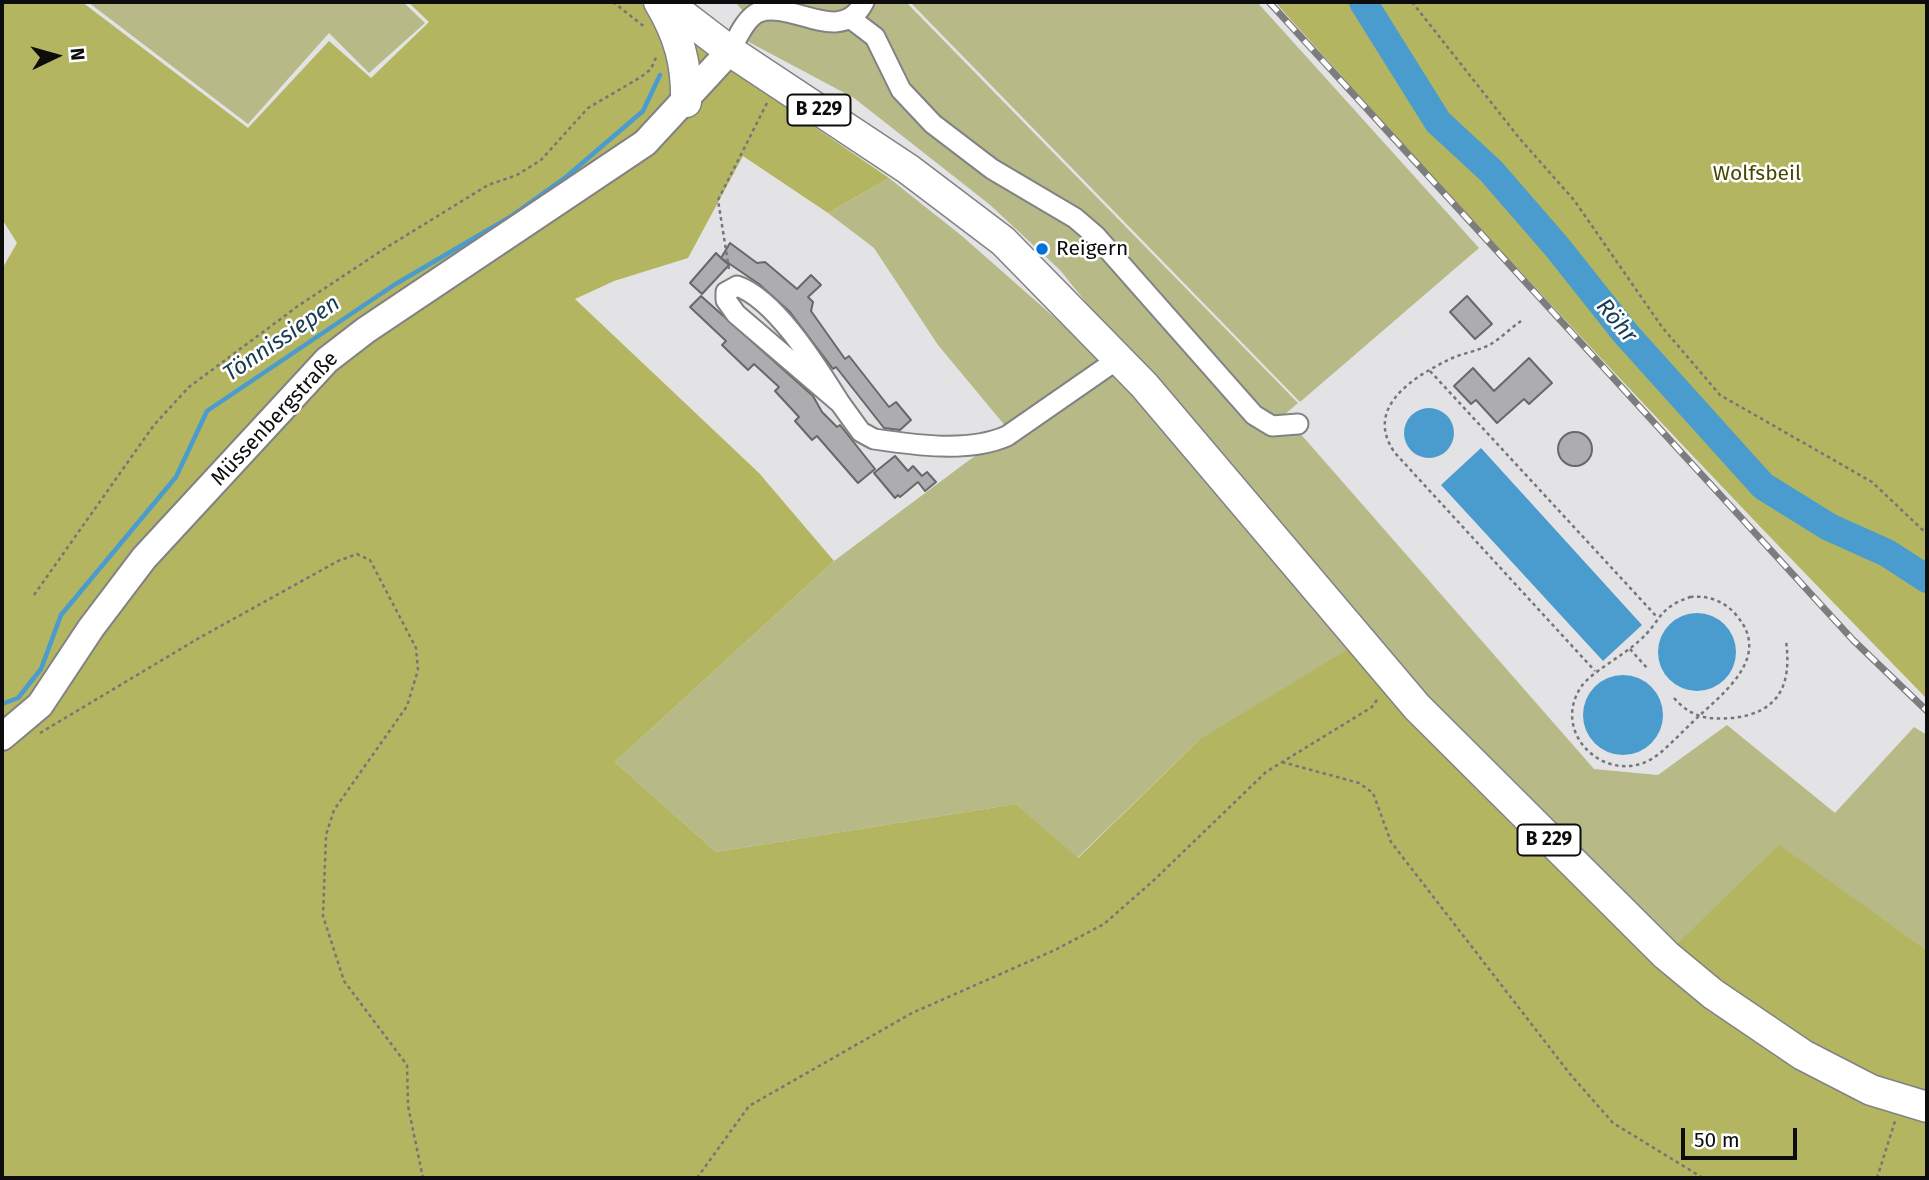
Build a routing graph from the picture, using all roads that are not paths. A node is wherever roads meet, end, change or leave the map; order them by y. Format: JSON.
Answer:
{"nodes":[{"id":1,"x":659,"y":2,"type":"edge"},
{"id":2,"x":666,"y":2,"type":"edge"},
{"id":3,"x":864,"y":2,"type":"edge"},
{"id":4,"x":850,"y":18,"type":"junction"},
{"id":5,"x":730,"y":51,"type":"junction"},
{"id":6,"x":686,"y":102,"type":"junction"},
{"id":7,"x":732,"y":286,"type":"road end"},
{"id":8,"x":1118,"y":359,"type":"junction"},
{"id":9,"x":1298,"y":424,"type":"dead end"},
{"id":10,"x":2,"y":737,"type":"edge"},
{"id":11,"x":1914,"y":1104,"type":"edge"}],
"edges":[{"from":1,"to":6,"type":"main road"},
{"from":2,"to":5,"type":"main road","number":"B 229"},
{"from":3,"to":4,"type":"street"},
{"from":4,"to":5,"type":"street"},
{"from":4,"to":9,"type":"street"},
{"from":5,"to":6,"type":"main road","name":"Müssenbergstraße"},
{"from":5,"to":8,"type":"main road","number":"B 229"},
{"from":6,"to":10,"type":"main road","name":"Müssenbergstraße"},
{"from":7,"to":8,"type":"street"},
{"from":8,"to":11,"type":"main road","number":"B 229"}]}
